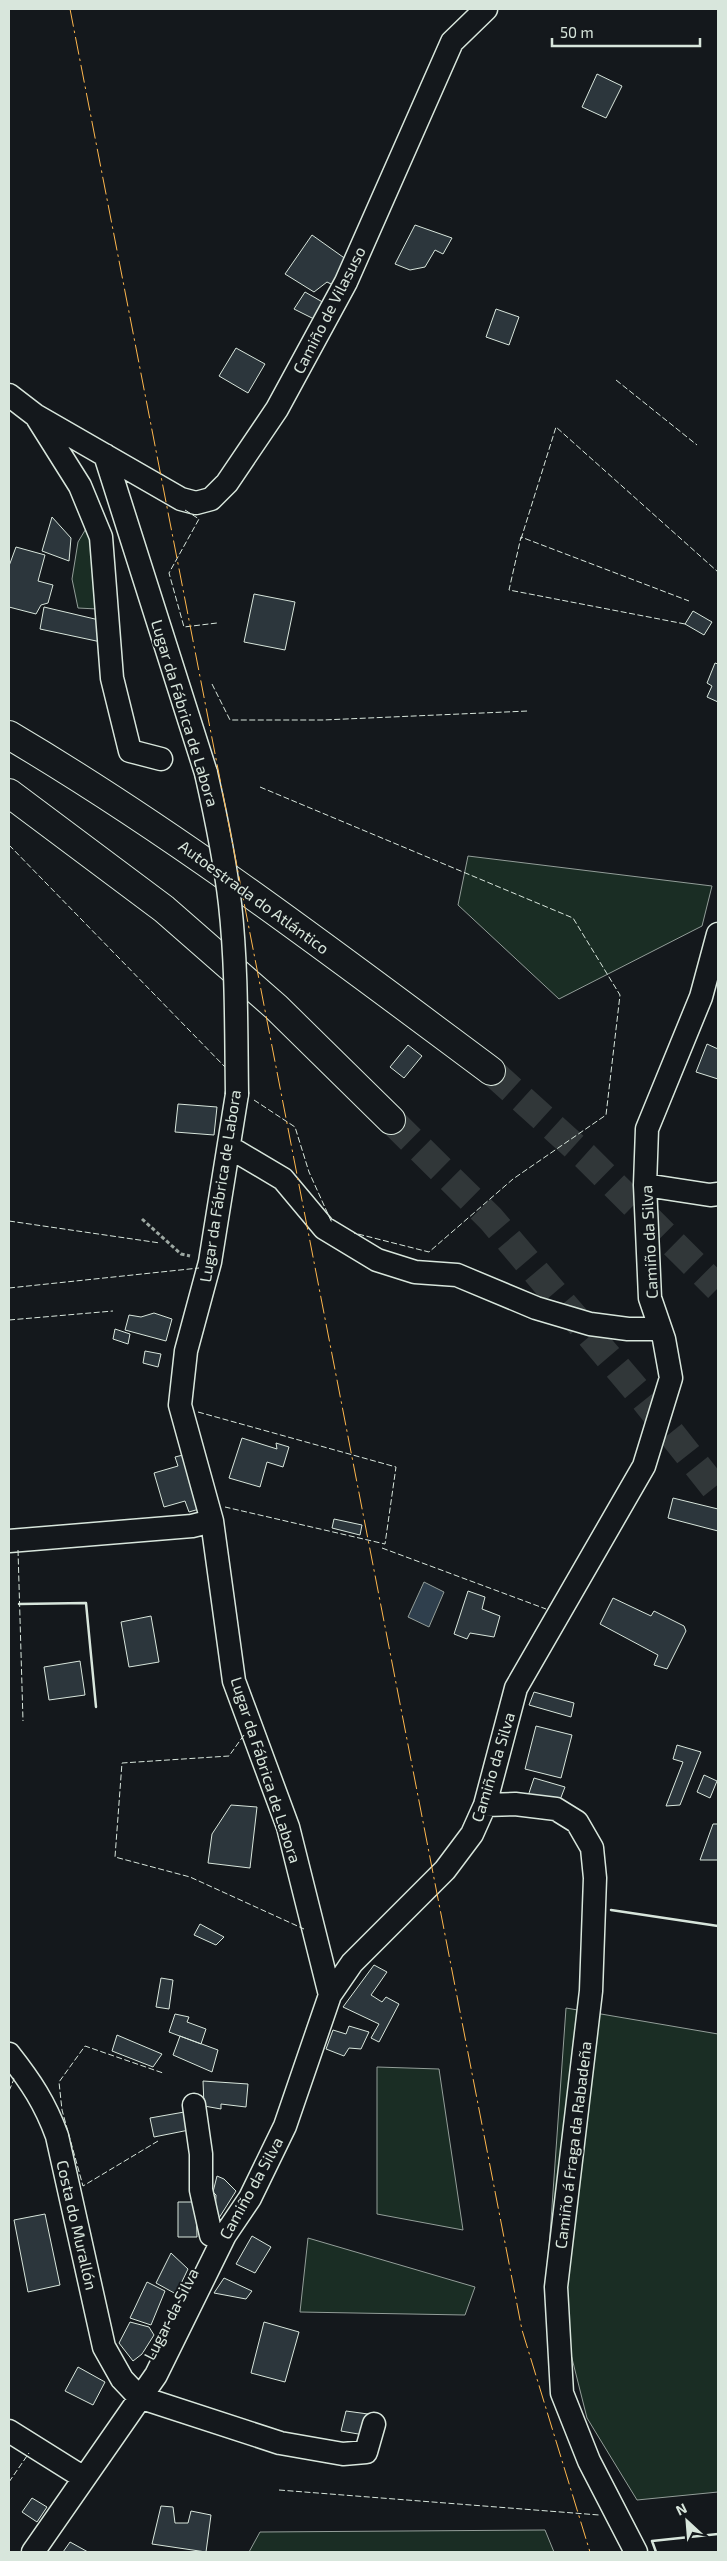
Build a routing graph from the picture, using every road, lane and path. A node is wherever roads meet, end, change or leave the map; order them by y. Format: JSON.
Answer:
{"nodes":[{"id":1,"x":486,"y":9,"type":"edge"},
{"id":2,"x":9,"y":395,"type":"edge"},
{"id":3,"x":36,"y":415,"type":"junction"},
{"id":4,"x":104,"y":455,"type":"junction"},
{"id":5,"x":9,"y":721,"type":"edge"},
{"id":6,"x":9,"y":735,"type":"edge"},
{"id":7,"x":160,"y":759,"type":"dead end"},
{"id":8,"x":9,"y":793,"type":"edge"},
{"id":9,"x":9,"y":808,"type":"edge"},
{"id":10,"x":177,"y":842,"type":"junction"},
{"id":11,"x":164,"y":909,"type":"junction"},
{"id":12,"x":718,"y":934,"type":"edge"},
{"id":13,"x":491,"y":1071,"type":"tunnel mouth"},
{"id":14,"x":391,"y":1120,"type":"tunnel mouth"},
{"id":15,"x":229,"y":1147,"type":"junction"},
{"id":16,"x":645,"y":1186,"type":"junction"},
{"id":17,"x":718,"y":1194,"type":"edge"},
{"id":18,"x":142,"y":1219,"type":"dead end"},
{"id":19,"x":210,"y":1262,"type":"junction"},
{"id":20,"x":660,"y":1329,"type":"junction"},
{"id":21,"x":212,"y":1521,"type":"junction"},
{"id":22,"x":9,"y":1542,"type":"edge"},
{"id":23,"x":485,"y":1805,"type":"junction"},
{"id":24,"x":330,"y":1994,"type":"junction"},
{"id":25,"x":9,"y":2054,"type":"edge"},
{"id":26,"x":194,"y":2105,"type":"dead end"},
{"id":27,"x":250,"y":2198,"type":"junction"},
{"id":28,"x":211,"y":2234,"type":"junction"},
{"id":29,"x":140,"y":2397,"type":"junction"},
{"id":30,"x":374,"y":2424,"type":"dead end"},
{"id":31,"x":9,"y":2431,"type":"edge"},
{"id":32,"x":84,"y":2478,"type":"junction"},
{"id":33,"x":33,"y":2552,"type":"edge"},
{"id":34,"x":636,"y":2552,"type":"edge"}],
"edges":[{"from":1,"to":4,"type":"street","name":"Camiño de Vilasuso"},
{"from":2,"to":3,"type":"street"},
{"from":3,"to":4,"type":"street"},
{"from":3,"to":7,"type":"street"},
{"from":4,"to":15,"type":"street","name":"Lugar da Fábrica de Labora","bridge":true},
{"from":5,"to":10,"type":"highway"},
{"from":6,"to":10,"type":"highway","name":"Autoestrada do Atlántico"},
{"from":8,"to":11,"type":"highway"},
{"from":9,"to":11,"type":"highway"},
{"from":10,"to":13,"type":"highway","name":"Autoestrada do Atlántico"},
{"from":11,"to":14,"type":"highway"},
{"from":12,"to":16,"type":"street","name":"Camiño da Silva"},
{"from":15,"to":19,"type":"street","name":"Lugar da Fábrica de Labora"},
{"from":15,"to":20,"type":"street"},
{"from":16,"to":17,"type":"street"},
{"from":16,"to":20,"type":"street","name":"Camiño da Silva"},
{"from":18,"to":19,"type":"path"},
{"from":19,"to":21,"type":"street","name":"Lugar da Fábrica de Labora"},
{"from":20,"to":23,"type":"street","name":"Camiño da Silva"},
{"from":21,"to":22,"type":"street"},
{"from":21,"to":24,"type":"street","name":"Lugar da Fábrica de Labora"},
{"from":23,"to":24,"type":"street","name":"Camiño da Silva"},
{"from":23,"to":34,"type":"street","name":"Camiño á Fraga da Rabadeña"},
{"from":24,"to":27,"type":"street","name":"Camiño da Silva"},
{"from":25,"to":29,"type":"street","name":"Costa do Murallón"},
{"from":26,"to":28,"type":"street"},
{"from":27,"to":28,"type":"street","name":"Lugar da Silva"},
{"from":27,"to":29,"type":"street","name":"Camiño da Silva"},
{"from":28,"to":29,"type":"street","name":"Lugar da Silva"},
{"from":29,"to":30,"type":"street"},
{"from":29,"to":32,"type":"street","name":"Camiño da Silva"},
{"from":31,"to":32,"type":"street"},
{"from":32,"to":33,"type":"street","name":"Camiño da Silva"}]}
